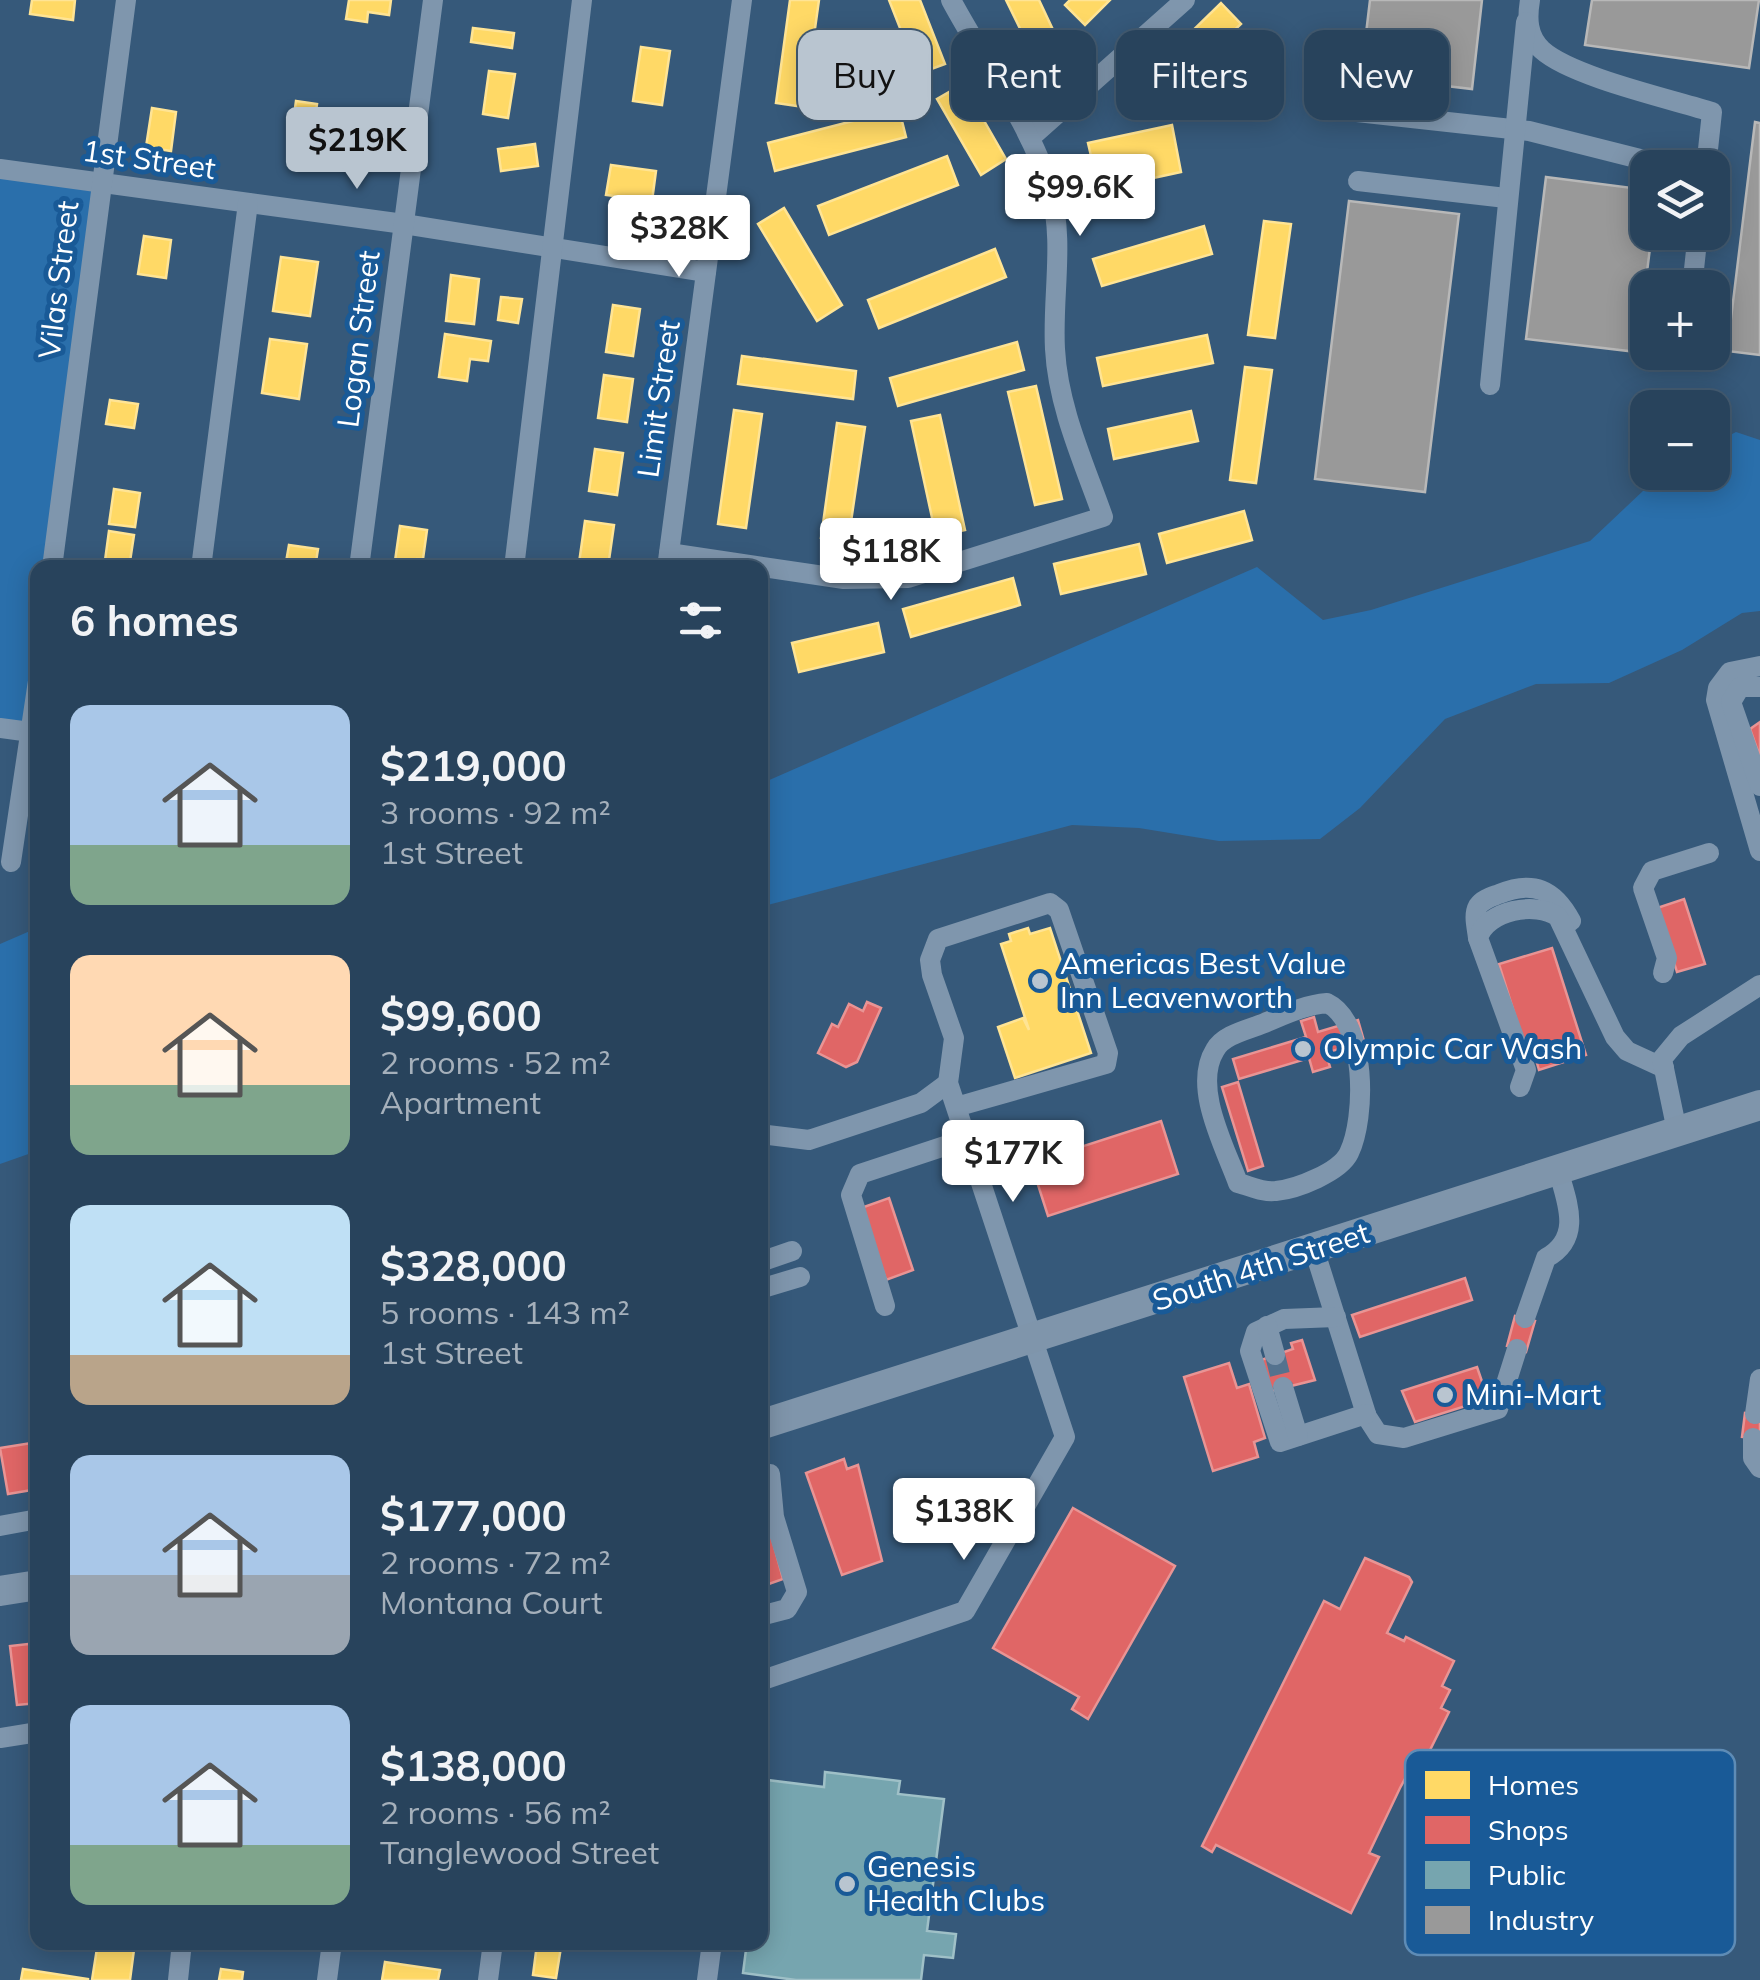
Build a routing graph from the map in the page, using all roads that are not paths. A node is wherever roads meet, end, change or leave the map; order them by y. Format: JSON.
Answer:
{"nodes":[{"id":1,"x":126,"y":0,"type":"edge"},
{"id":2,"x":433,"y":0,"type":"edge"},
{"id":3,"x":582,"y":0,"type":"edge"},
{"id":4,"x":742,"y":0,"type":"edge"},
{"id":5,"x":951,"y":0,"type":"edge"},
{"id":6,"x":1184,"y":0,"type":"edge"},
{"id":7,"x":1530,"y":0,"type":"edge"},
{"id":8,"x":1526,"y":22,"type":"junction"},
{"id":9,"x":1435,"y":120,"type":"edge"},
{"id":10,"x":1513,"y":128,"type":"junction"},
{"id":11,"x":1030,"y":138,"type":"junction"},
{"id":12,"x":1708,"y":150,"type":"edge"},
{"id":13,"x":1630,"y":157,"type":"edge"},
{"id":14,"x":0,"y":170,"type":"edge"},
{"id":15,"x":1358,"y":181,"type":"dead end"},
{"id":16,"x":102,"y":184,"type":"junction"},
{"id":17,"x":1506,"y":198,"type":"junction"},
{"id":18,"x":248,"y":203,"type":"junction"},
{"id":19,"x":404,"y":224,"type":"junction"},
{"id":20,"x":549,"y":250,"type":"junction"},
{"id":21,"x":706,"y":272,"type":"junction"},
{"id":22,"x":1490,"y":386,"type":"dead end"},
{"id":23,"x":53,"y":560,"type":"edge"},
{"id":24,"x":202,"y":560,"type":"edge"},
{"id":25,"x":361,"y":560,"type":"edge"},
{"id":26,"x":515,"y":560,"type":"edge"},
{"id":27,"x":668,"y":560,"type":"edge"},
{"id":28,"x":768,"y":571,"type":"edge"},
{"id":29,"x":1760,"y":666,"type":"edge"},
{"id":30,"x":1760,"y":687,"type":"edge"},
{"id":31,"x":0,"y":728,"type":"edge"},
{"id":32,"x":30,"y":732,"type":"edge"},
{"id":33,"x":30,"y":754,"type":"edge"},
{"id":34,"x":1760,"y":786,"type":"edge"},
{"id":35,"x":1756,"y":818,"type":"edge"},
{"id":36,"x":1760,"y":851,"type":"edge"},
{"id":37,"x":1709,"y":853,"type":"dead end"},
{"id":38,"x":10,"y":862,"type":"dead end"},
{"id":39,"x":1663,"y":973,"type":"dead end"},
{"id":40,"x":1760,"y":985,"type":"edge"},
{"id":41,"x":1664,"y":1068,"type":"junction"},
{"id":42,"x":948,"y":1083,"type":"junction"},
{"id":43,"x":1520,"y":1087,"type":"dead end"},
{"id":44,"x":1760,"y":1104,"type":"edge"},
{"id":45,"x":956,"y":1107,"type":"junction"},
{"id":46,"x":1677,"y":1131,"type":"junction"},
{"id":47,"x":768,"y":1135,"type":"edge"},
{"id":48,"x":966,"y":1139,"type":"junction"},
{"id":49,"x":1558,"y":1170,"type":"junction"},
{"id":50,"x":1302,"y":1184,"type":"joint"},
{"id":51,"x":1314,"y":1249,"type":"junction"},
{"id":52,"x":792,"y":1251,"type":"dead end"},
{"id":53,"x":768,"y":1259,"type":"edge"},
{"id":54,"x":800,"y":1277,"type":"dead end"},
{"id":55,"x":768,"y":1287,"type":"edge"},
{"id":56,"x":885,"y":1306,"type":"dead end"},
{"id":57,"x":1336,"y":1317,"type":"junction"},
{"id":58,"x":1526,"y":1318,"type":"dead end"},
{"id":59,"x":1266,"y":1326,"type":"junction"},
{"id":60,"x":1031,"y":1342,"type":"junction"},
{"id":61,"x":1517,"y":1349,"type":"dead end"},
{"id":62,"x":1275,"y":1355,"type":"tunnel mouth"},
{"id":63,"x":1760,"y":1379,"type":"edge"},
{"id":64,"x":1283,"y":1387,"type":"tunnel mouth"},
{"id":65,"x":1366,"y":1414,"type":"junction"},
{"id":66,"x":1755,"y":1414,"type":"dead end"},
{"id":67,"x":768,"y":1424,"type":"edge"},
{"id":68,"x":1753,"y":1438,"type":"dead end"},
{"id":69,"x":1289,"y":1439,"type":"junction"},
{"id":70,"x":1760,"y":1468,"type":"edge"},
{"id":71,"x":770,"y":1474,"type":"dead end"},
{"id":72,"x":30,"y":1521,"type":"edge"},
{"id":73,"x":0,"y":1526,"type":"edge"},
{"id":74,"x":30,"y":1586,"type":"edge"},
{"id":75,"x":0,"y":1592,"type":"edge"},
{"id":76,"x":768,"y":1614,"type":"edge"},
{"id":77,"x":768,"y":1678,"type":"edge"},
{"id":78,"x":30,"y":1733,"type":"edge"},
{"id":79,"x":0,"y":1738,"type":"edge"},
{"id":80,"x":181,"y":1950,"type":"edge"},
{"id":81,"x":331,"y":1950,"type":"edge"},
{"id":82,"x":492,"y":1950,"type":"edge"},
{"id":83,"x":711,"y":1950,"type":"edge"},
{"id":84,"x":178,"y":1980,"type":"edge"},
{"id":85,"x":327,"y":1980,"type":"edge"},
{"id":86,"x":488,"y":1980,"type":"edge"},
{"id":87,"x":707,"y":1980,"type":"edge"}],
"edges":[{"from":1,"to":16,"type":"street","name":"Vilas Street"},
{"from":2,"to":19,"type":"street","name":"Logan Street"},
{"from":3,"to":20,"type":"street"},
{"from":4,"to":21,"type":"street","name":"Limit Street"},
{"from":5,"to":11,"type":"street"},
{"from":6,"to":11,"type":"street"},
{"from":7,"to":8,"type":"street"},
{"from":8,"to":10,"type":"street"},
{"from":8,"to":12,"type":"street"},
{"from":9,"to":10,"type":"street"},
{"from":10,"to":13,"type":"street"},
{"from":10,"to":17,"type":"street"},
{"from":11,"to":28,"type":"street"},
{"from":14,"to":16,"type":"street","name":"1st Street"},
{"from":15,"to":17,"type":"street"},
{"from":16,"to":18,"type":"street","name":"1st Street"},
{"from":16,"to":23,"type":"street","name":"Vilas Street"},
{"from":17,"to":22,"type":"street"},
{"from":18,"to":19,"type":"street","name":"1st Street"},
{"from":18,"to":24,"type":"street"},
{"from":19,"to":20,"type":"street","name":"1st Street"},
{"from":19,"to":25,"type":"street","name":"Logan Street"},
{"from":20,"to":21,"type":"street","name":"1st Street"},
{"from":20,"to":26,"type":"street"},
{"from":21,"to":27,"type":"street","name":"Limit Street"},
{"from":29,"to":35,"type":"street"},
{"from":30,"to":34,"type":"street"},
{"from":31,"to":32,"type":"street"},
{"from":33,"to":38,"type":"street"},
{"from":35,"to":36,"type":"street"},
{"from":37,"to":39,"type":"street"},
{"from":40,"to":41,"type":"street"},
{"from":41,"to":43,"type":"street"},
{"from":41,"to":46,"type":"street"},
{"from":42,"to":45,"type":"street"},
{"from":42,"to":45,"type":"street"},
{"from":42,"to":47,"type":"street"},
{"from":44,"to":46,"type":"highway","name":"South 4th Street"},
{"from":45,"to":48,"type":"street"},
{"from":46,"to":49,"type":"highway","name":"South 4th Street"},
{"from":48,"to":56,"type":"street"},
{"from":48,"to":60,"type":"street"},
{"from":49,"to":51,"type":"highway","name":"South 4th Street"},
{"from":49,"to":58,"type":"street"},
{"from":50,"to":50,"type":"street"},
{"from":51,"to":57,"type":"street"},
{"from":51,"to":60,"type":"highway","name":"South 4th Street"},
{"from":52,"to":53,"type":"street"},
{"from":54,"to":55,"type":"street"},
{"from":57,"to":59,"type":"street"},
{"from":57,"to":65,"type":"street"},
{"from":59,"to":62,"type":"street"},
{"from":59,"to":69,"type":"street"},
{"from":60,"to":67,"type":"highway","name":"South 4th Street"},
{"from":60,"to":77,"type":"street"},
{"from":61,"to":65,"type":"street"},
{"from":63,"to":66,"type":"street"},
{"from":64,"to":69,"type":"street"},
{"from":65,"to":69,"type":"street"},
{"from":68,"to":70,"type":"street"},
{"from":71,"to":76,"type":"street"},
{"from":72,"to":73,"type":"street"},
{"from":74,"to":75,"type":"highway"},
{"from":78,"to":79,"type":"street"},
{"from":80,"to":84,"type":"street"},
{"from":81,"to":85,"type":"street"},
{"from":82,"to":86,"type":"street"},
{"from":83,"to":87,"type":"street"}]}
